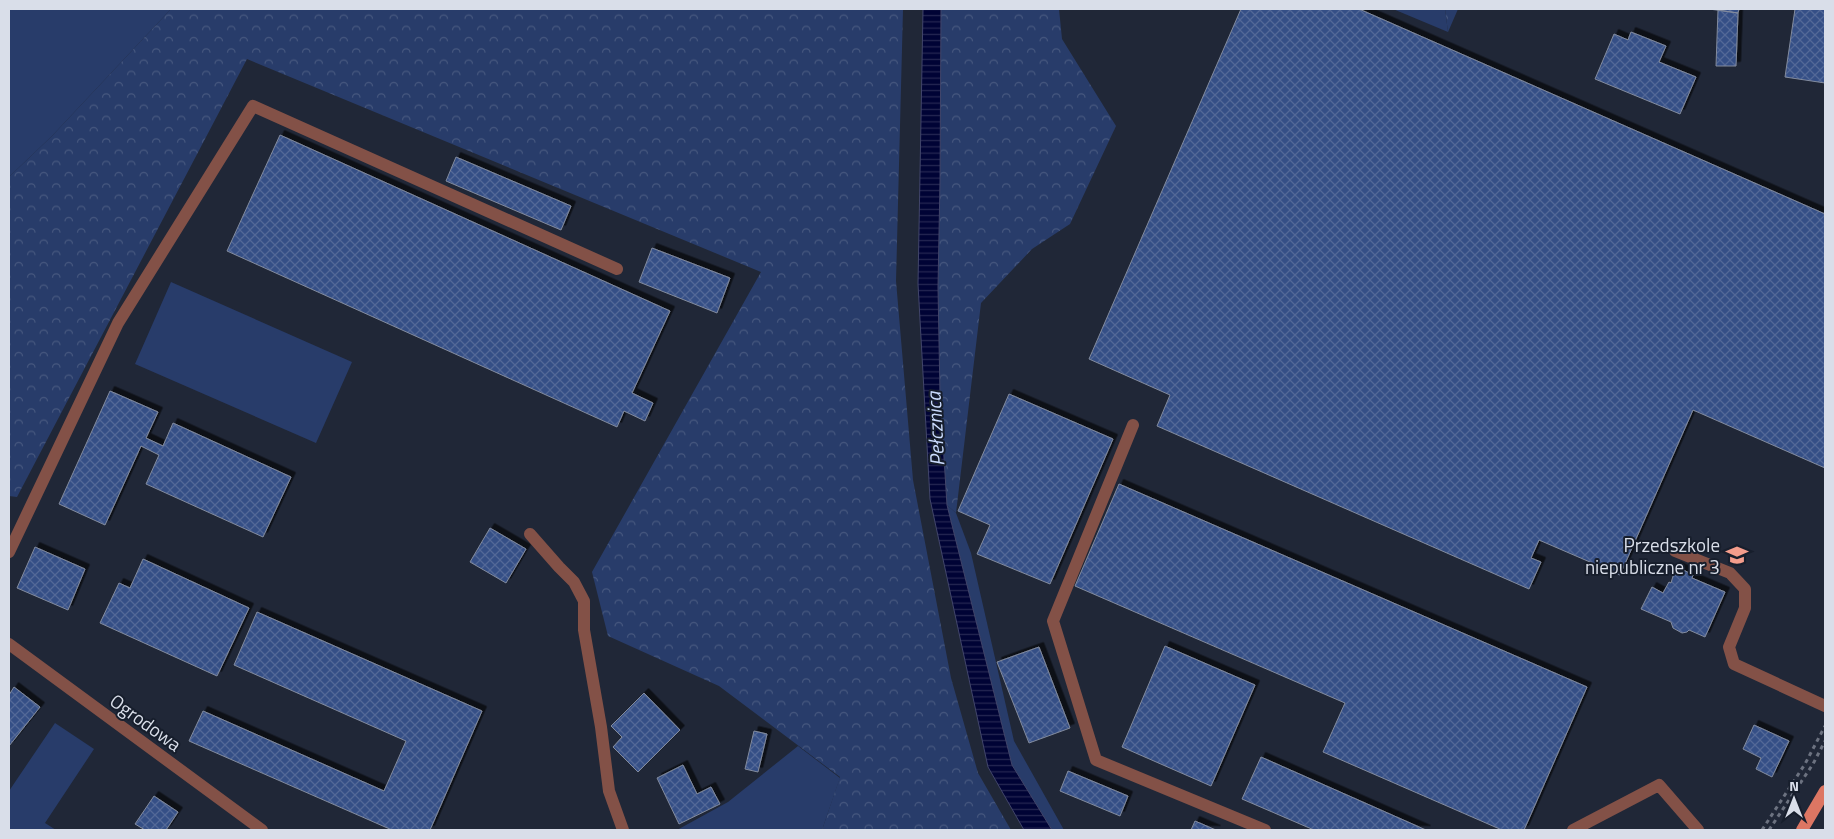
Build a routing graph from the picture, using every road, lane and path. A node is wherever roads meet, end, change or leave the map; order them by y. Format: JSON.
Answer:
{"nodes":[{"id":1,"x":617,"y":270,"type":"dead end"},
{"id":2,"x":1133,"y":425,"type":"dead end"},
{"id":3,"x":530,"y":534,"type":"dead end"},
{"id":4,"x":1675,"y":551,"type":"dead end"},
{"id":5,"x":9,"y":552,"type":"edge"},
{"id":6,"x":9,"y":644,"type":"edge"},
{"id":7,"x":1825,"y":706,"type":"edge"},
{"id":8,"x":1825,"y":726,"type":"edge"},
{"id":9,"x":1825,"y":740,"type":"edge"},
{"id":10,"x":1825,"y":791,"type":"edge"},
{"id":11,"x":262,"y":830,"type":"edge"},
{"id":12,"x":623,"y":830,"type":"edge"},
{"id":13,"x":1265,"y":830,"type":"edge"},
{"id":14,"x":1573,"y":830,"type":"edge"},
{"id":15,"x":1698,"y":830,"type":"edge"},
{"id":16,"x":1762,"y":830,"type":"edge"},
{"id":17,"x":1769,"y":830,"type":"edge"},
{"id":18,"x":1802,"y":830,"type":"edge"}],
"edges":[{"from":1,"to":5,"type":"street"},
{"from":2,"to":13,"type":"street"},
{"from":3,"to":12,"type":"street"},
{"from":4,"to":7,"type":"street"},
{"from":6,"to":11,"type":"street","name":"Ogrodowa"},
{"from":8,"to":16,"type":"path"},
{"from":9,"to":17,"type":"path"},
{"from":10,"to":18,"type":"main road"},
{"from":14,"to":15,"type":"street"}]}
